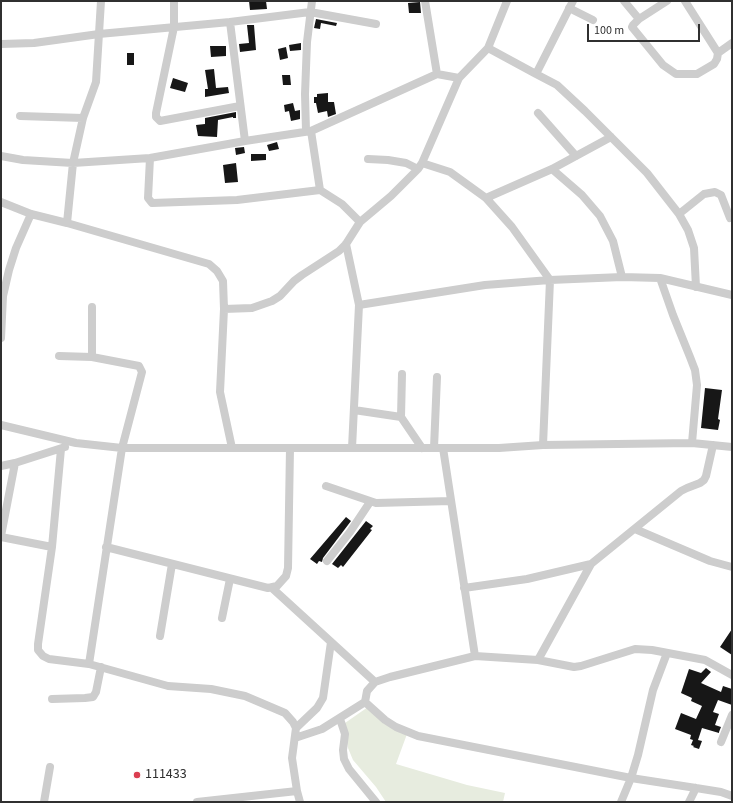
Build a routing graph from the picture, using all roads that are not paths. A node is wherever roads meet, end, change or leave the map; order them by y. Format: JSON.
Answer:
{"nodes":[{"id":1,"x":101,"y":1,"type":"edge"},
{"id":2,"x":174,"y":1,"type":"edge"},
{"id":3,"x":312,"y":1,"type":"edge"},
{"id":4,"x":425,"y":1,"type":"edge"},
{"id":5,"x":507,"y":1,"type":"edge"},
{"id":6,"x":624,"y":1,"type":"edge"},
{"id":7,"x":667,"y":1,"type":"edge"},
{"id":8,"x":685,"y":1,"type":"edge"},
{"id":9,"x":571,"y":5,"type":"edge"},
{"id":10,"x":310,"y":12,"type":"junction"},
{"id":11,"x":639,"y":19,"type":"junction"},
{"id":12,"x":593,"y":20,"type":"dead end"},
{"id":13,"x":230,"y":22,"type":"junction"},
{"id":14,"x":376,"y":24,"type":"dead end"},
{"id":15,"x":174,"y":27,"type":"junction"},
{"id":16,"x":99,"y":34,"type":"junction"},
{"id":17,"x":732,"y":43,"type":"edge"},
{"id":18,"x":1,"y":44,"type":"edge"},
{"id":19,"x":488,"y":48,"type":"junction"},
{"id":20,"x":718,"y":53,"type":"junction"},
{"id":21,"x":437,"y":74,"type":"junction"},
{"id":22,"x":536,"y":74,"type":"junction"},
{"id":23,"x":459,"y":78,"type":"junction"},
{"id":24,"x":240,"y":106,"type":"junction"},
{"id":25,"x":538,"y":113,"type":"dead end"},
{"id":26,"x":20,"y":116,"type":"dead end"},
{"id":27,"x":83,"y":118,"type":"junction"},
{"id":28,"x":308,"y":131,"type":"junction"},
{"id":29,"x":611,"y":137,"type":"junction"},
{"id":30,"x":245,"y":141,"type":"junction"},
{"id":31,"x":1,"y":156,"type":"edge"},
{"id":32,"x":576,"y":156,"type":"junction"},
{"id":33,"x":150,"y":158,"type":"junction"},
{"id":34,"x":368,"y":159,"type":"dead end"},
{"id":35,"x":73,"y":163,"type":"junction"},
{"id":36,"x":420,"y":166,"type":"junction"},
{"id":37,"x":552,"y":169,"type":"junction"},
{"id":38,"x":320,"y":190,"type":"junction"},
{"id":39,"x":486,"y":198,"type":"junction"},
{"id":40,"x":1,"y":202,"type":"edge"},
{"id":41,"x":31,"y":214,"type":"junction"},
{"id":42,"x":679,"y":214,"type":"junction"},
{"id":43,"x":730,"y":218,"type":"dead end"},
{"id":44,"x":360,"y":222,"type":"junction"},
{"id":45,"x":67,"y":223,"type":"junction"},
{"id":46,"x":346,"y":244,"type":"junction"},
{"id":47,"x":622,"y":277,"type":"junction"},
{"id":48,"x":660,"y":278,"type":"junction"},
{"id":49,"x":550,"y":280,"type":"junction"},
{"id":50,"x":696,"y":287,"type":"junction"},
{"id":51,"x":732,"y":296,"type":"edge"},
{"id":52,"x":359,"y":305,"type":"junction"},
{"id":53,"x":92,"y":307,"type":"dead end"},
{"id":54,"x":224,"y":309,"type":"junction"},
{"id":55,"x":1,"y":338,"type":"edge"},
{"id":56,"x":59,"y":356,"type":"dead end"},
{"id":57,"x":92,"y":357,"type":"junction"},
{"id":58,"x":402,"y":374,"type":"dead end"},
{"id":59,"x":437,"y":377,"type":"dead end"},
{"id":60,"x":354,"y":410,"type":"junction"},
{"id":61,"x":401,"y":418,"type":"junction"},
{"id":62,"x":1,"y":425,"type":"edge"},
{"id":63,"x":76,"y":443,"type":"junction"},
{"id":64,"x":692,"y":443,"type":"junction"},
{"id":65,"x":543,"y":445,"type":"junction"},
{"id":66,"x":713,"y":445,"type":"junction"},
{"id":67,"x":732,"y":447,"type":"edge"},
{"id":68,"x":122,"y":448,"type":"junction"},
{"id":69,"x":232,"y":448,"type":"junction"},
{"id":70,"x":290,"y":448,"type":"junction"},
{"id":71,"x":352,"y":448,"type":"junction"},
{"id":72,"x":422,"y":448,"type":"junction"},
{"id":73,"x":438,"y":448,"type":"junction"},
{"id":74,"x":61,"y":449,"type":"junction"},
{"id":75,"x":15,"y":463,"type":"junction"},
{"id":76,"x":1,"y":466,"type":"edge"},
{"id":77,"x":326,"y":486,"type":"dead end"},
{"id":78,"x":451,"y":501,"type":"junction"},
{"id":79,"x":370,"y":502,"type":"junction"},
{"id":80,"x":635,"y":529,"type":"junction"},
{"id":81,"x":1,"y":537,"type":"edge"},
{"id":82,"x":52,"y":547,"type":"junction"},
{"id":83,"x":106,"y":548,"type":"junction"},
{"id":84,"x":327,"y":561,"type":"dead end"},
{"id":85,"x":172,"y":564,"type":"junction"},
{"id":86,"x":591,"y":564,"type":"junction"},
{"id":87,"x":732,"y":567,"type":"edge"},
{"id":88,"x":230,"y":578,"type":"junction"},
{"id":89,"x":272,"y":588,"type":"junction"},
{"id":90,"x":464,"y":588,"type":"junction"},
{"id":91,"x":222,"y":618,"type":"dead end"},
{"id":92,"x":160,"y":636,"type":"dead end"},
{"id":93,"x":331,"y":642,"type":"junction"},
{"id":94,"x":667,"y":653,"type":"junction"},
{"id":95,"x":475,"y":656,"type":"junction"},
{"id":96,"x":538,"y":660,"type":"junction"},
{"id":97,"x":89,"y":664,"type":"junction"},
{"id":98,"x":100,"y":667,"type":"junction"},
{"id":99,"x":732,"y":676,"type":"edge"},
{"id":100,"x":375,"y":682,"type":"junction"},
{"id":101,"x":52,"y":699,"type":"dead end"},
{"id":102,"x":365,"y":702,"type":"junction"},
{"id":103,"x":732,"y":715,"type":"edge"},
{"id":104,"x":340,"y":719,"type":"junction"},
{"id":105,"x":296,"y":728,"type":"junction"},
{"id":106,"x":295,"y":738,"type":"junction"},
{"id":107,"x":721,"y":742,"type":"dead end"},
{"id":108,"x":50,"y":767,"type":"dead end"},
{"id":109,"x":631,"y":778,"type":"junction"},
{"id":110,"x":696,"y":788,"type":"junction"},
{"id":111,"x":297,"y":791,"type":"junction"},
{"id":112,"x":732,"y":796,"type":"edge"},
{"id":113,"x":44,"y":802,"type":"edge"},
{"id":114,"x":197,"y":802,"type":"edge"},
{"id":115,"x":300,"y":802,"type":"edge"},
{"id":116,"x":376,"y":802,"type":"edge"},
{"id":117,"x":621,"y":802,"type":"edge"},
{"id":118,"x":689,"y":802,"type":"edge"}],
"edges":[{"from":1,"to":16,"type":"street"},
{"from":2,"to":15,"type":"street"},
{"from":3,"to":10,"type":"street"},
{"from":4,"to":21,"type":"street"},
{"from":5,"to":19,"type":"street"},
{"from":6,"to":11,"type":"street"},
{"from":7,"to":11,"type":"street"},
{"from":8,"to":20,"type":"street"},
{"from":9,"to":12,"type":"street"},
{"from":9,"to":22,"type":"street"},
{"from":10,"to":13,"type":"street"},
{"from":10,"to":14,"type":"street"},
{"from":10,"to":28,"type":"street"},
{"from":11,"to":20,"type":"street"},
{"from":13,"to":15,"type":"street"},
{"from":13,"to":24,"type":"street"},
{"from":15,"to":16,"type":"street"},
{"from":15,"to":24,"type":"street"},
{"from":16,"to":18,"type":"street"},
{"from":16,"to":27,"type":"street"},
{"from":17,"to":20,"type":"street"},
{"from":19,"to":22,"type":"street"},
{"from":19,"to":23,"type":"street"},
{"from":21,"to":23,"type":"street"},
{"from":21,"to":28,"type":"street"},
{"from":22,"to":29,"type":"street"},
{"from":23,"to":36,"type":"street"},
{"from":24,"to":30,"type":"street"},
{"from":25,"to":32,"type":"street"},
{"from":26,"to":27,"type":"street"},
{"from":27,"to":35,"type":"street"},
{"from":28,"to":30,"type":"street"},
{"from":28,"to":38,"type":"street"},
{"from":29,"to":32,"type":"street"},
{"from":29,"to":42,"type":"street"},
{"from":30,"to":33,"type":"street"},
{"from":31,"to":35,"type":"street"},
{"from":32,"to":37,"type":"street"},
{"from":33,"to":35,"type":"street"},
{"from":33,"to":38,"type":"street"},
{"from":34,"to":36,"type":"street"},
{"from":35,"to":45,"type":"street"},
{"from":36,"to":39,"type":"street"},
{"from":36,"to":44,"type":"street"},
{"from":37,"to":39,"type":"street"},
{"from":37,"to":47,"type":"street"},
{"from":38,"to":44,"type":"street"},
{"from":39,"to":49,"type":"street"},
{"from":40,"to":41,"type":"street"},
{"from":41,"to":45,"type":"street"},
{"from":41,"to":55,"type":"street"},
{"from":42,"to":43,"type":"street"},
{"from":42,"to":50,"type":"street"},
{"from":44,"to":46,"type":"street"},
{"from":45,"to":54,"type":"street"},
{"from":46,"to":52,"type":"street"},
{"from":46,"to":54,"type":"street"},
{"from":47,"to":48,"type":"street"},
{"from":47,"to":49,"type":"street"},
{"from":48,"to":50,"type":"street"},
{"from":48,"to":64,"type":"street"},
{"from":49,"to":52,"type":"street"},
{"from":49,"to":65,"type":"street"},
{"from":50,"to":51,"type":"street"},
{"from":52,"to":60,"type":"street"},
{"from":53,"to":57,"type":"street"},
{"from":54,"to":69,"type":"street"},
{"from":56,"to":57,"type":"street"},
{"from":57,"to":68,"type":"street"},
{"from":58,"to":61,"type":"street"},
{"from":59,"to":73,"type":"street"},
{"from":60,"to":61,"type":"street"},
{"from":60,"to":71,"type":"street"},
{"from":61,"to":72,"type":"street"},
{"from":62,"to":63,"type":"street"},
{"from":63,"to":68,"type":"street"},
{"from":63,"to":74,"type":"street"},
{"from":64,"to":65,"type":"street"},
{"from":64,"to":66,"type":"street"},
{"from":65,"to":73,"type":"street"},
{"from":66,"to":67,"type":"street"},
{"from":66,"to":80,"type":"street"},
{"from":68,"to":69,"type":"street"},
{"from":68,"to":83,"type":"street"},
{"from":69,"to":70,"type":"street"},
{"from":70,"to":71,"type":"street"},
{"from":70,"to":89,"type":"street"},
{"from":71,"to":72,"type":"street"},
{"from":72,"to":73,"type":"street"},
{"from":73,"to":78,"type":"street"},
{"from":74,"to":75,"type":"street"},
{"from":74,"to":82,"type":"street"},
{"from":75,"to":76,"type":"street"},
{"from":75,"to":81,"type":"street"},
{"from":77,"to":79,"type":"street"},
{"from":78,"to":79,"type":"street"},
{"from":78,"to":90,"type":"street"},
{"from":79,"to":84,"type":"street"},
{"from":80,"to":86,"type":"street"},
{"from":80,"to":87,"type":"street"},
{"from":81,"to":82,"type":"street"},
{"from":82,"to":97,"type":"street"},
{"from":83,"to":85,"type":"street"},
{"from":83,"to":97,"type":"street"},
{"from":85,"to":88,"type":"street"},
{"from":85,"to":92,"type":"street"},
{"from":86,"to":90,"type":"street"},
{"from":86,"to":96,"type":"street"},
{"from":88,"to":89,"type":"street"},
{"from":88,"to":91,"type":"street"},
{"from":89,"to":93,"type":"street"},
{"from":90,"to":95,"type":"street"},
{"from":93,"to":100,"type":"street"},
{"from":93,"to":105,"type":"street"},
{"from":94,"to":96,"type":"street"},
{"from":94,"to":99,"type":"street"},
{"from":94,"to":109,"type":"street"},
{"from":95,"to":96,"type":"street"},
{"from":95,"to":100,"type":"street"},
{"from":97,"to":98,"type":"street"},
{"from":98,"to":101,"type":"street"},
{"from":98,"to":105,"type":"street"},
{"from":100,"to":102,"type":"street"},
{"from":102,"to":104,"type":"street"},
{"from":102,"to":109,"type":"street"},
{"from":103,"to":107,"type":"street"},
{"from":104,"to":106,"type":"street"},
{"from":104,"to":116,"type":"street"},
{"from":105,"to":106,"type":"street"},
{"from":106,"to":111,"type":"street"},
{"from":108,"to":113,"type":"street"},
{"from":109,"to":110,"type":"street"},
{"from":109,"to":117,"type":"street"},
{"from":110,"to":112,"type":"street"},
{"from":110,"to":118,"type":"street"},
{"from":111,"to":114,"type":"street"},
{"from":111,"to":115,"type":"street"}]}
